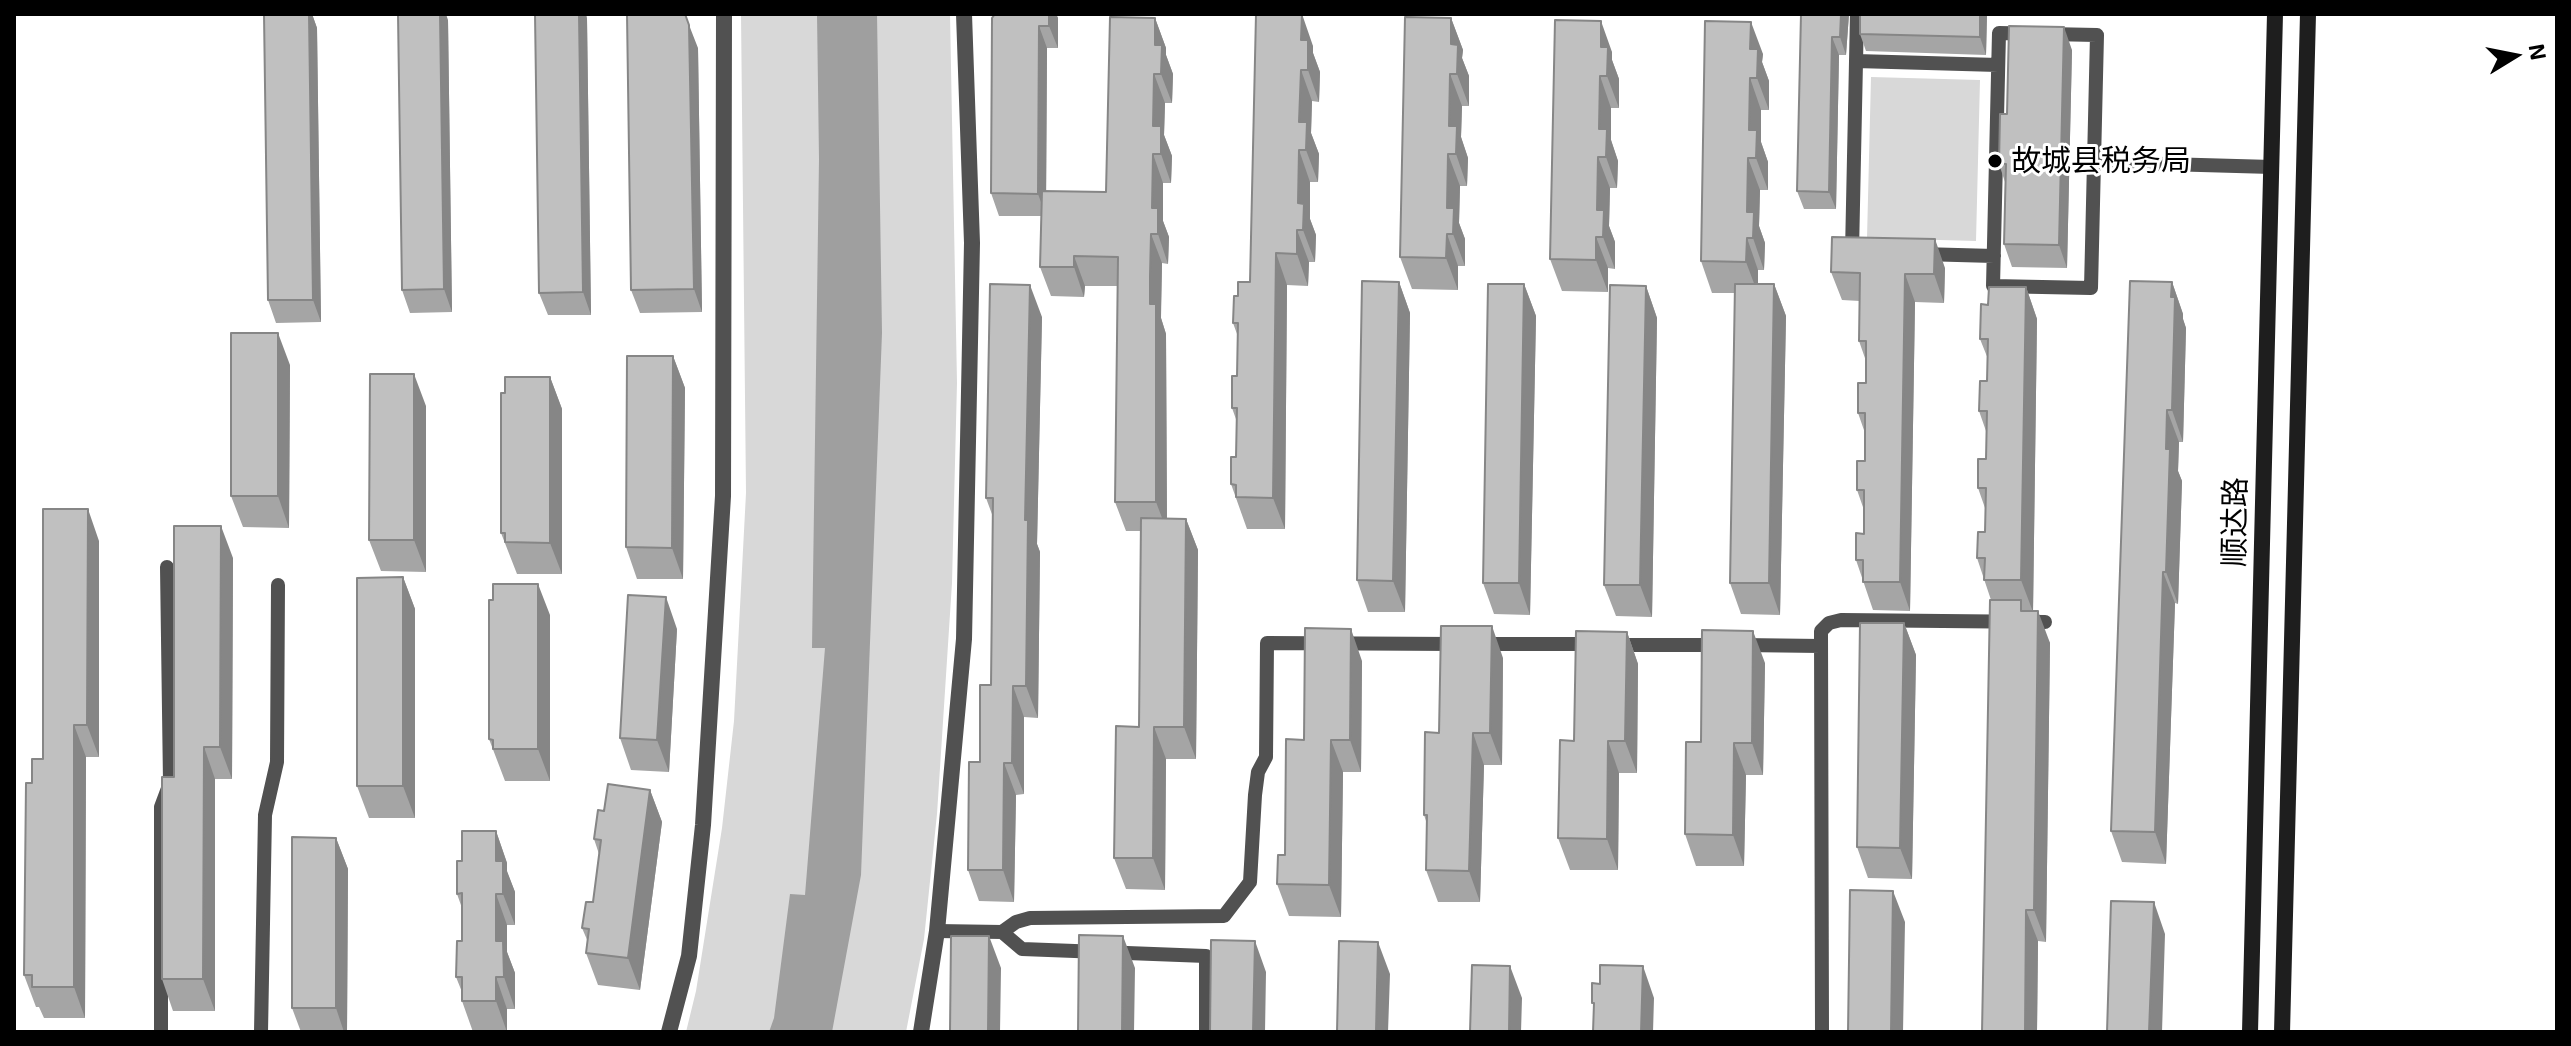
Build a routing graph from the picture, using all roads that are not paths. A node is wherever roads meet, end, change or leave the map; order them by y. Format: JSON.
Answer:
{"nodes":[{"id":1,"x":724,"y":14,"type":"edge"},
{"id":2,"x":964,"y":14,"type":"edge"},
{"id":3,"x":1857,"y":14,"type":"edge"},
{"id":4,"x":2275,"y":14,"type":"edge"},
{"id":5,"x":2308,"y":14,"type":"edge"},
{"id":6,"x":1856,"y":61,"type":"junction"},
{"id":7,"x":1998,"y":65,"type":"junction"},
{"id":8,"x":2094,"y":162,"type":"junction"},
{"id":9,"x":2272,"y":167,"type":"junction"},
{"id":10,"x":1867,"y":253,"type":"edge"},
{"id":11,"x":1899,"y":253,"type":"edge"},
{"id":12,"x":1994,"y":256,"type":"junction"},
{"id":13,"x":167,"y":567,"type":"dead end"},
{"id":14,"x":278,"y":585,"type":"dead end"},
{"id":15,"x":1992,"y":621,"type":"junction"},
{"id":16,"x":2045,"y":622,"type":"dead end"},
{"id":17,"x":1992,"y":637,"type":"edge"},
{"id":18,"x":1821,"y":646,"type":"junction"},
{"id":19,"x":937,"y":931,"type":"junction"},
{"id":20,"x":1002,"y":932,"type":"junction"},
{"id":21,"x":161,"y":1032,"type":"edge"},
{"id":22,"x":261,"y":1032,"type":"edge"},
{"id":23,"x":669,"y":1032,"type":"edge"},
{"id":24,"x":921,"y":1032,"type":"edge"},
{"id":25,"x":1206,"y":1032,"type":"edge"},
{"id":26,"x":1822,"y":1032,"type":"edge"},
{"id":27,"x":2250,"y":1032,"type":"edge"},
{"id":28,"x":2282,"y":1032,"type":"edge"}],
"edges":[{"from":1,"to":23,"type":"street"},
{"from":2,"to":19,"type":"street"},
{"from":3,"to":6,"type":"lane"},
{"from":4,"to":9,"type":"main road","name":"顺达路"},
{"from":5,"to":28,"type":"main road","name":"顺达路"},
{"from":6,"to":7,"type":"lane"},
{"from":6,"to":10,"type":"lane"},
{"from":7,"to":8,"type":"lane"},
{"from":7,"to":12,"type":"lane"},
{"from":8,"to":9,"type":"lane"},
{"from":8,"to":12,"type":"lane"},
{"from":9,"to":27,"type":"main road","name":"顺达路"},
{"from":11,"to":12,"type":"lane"},
{"from":13,"to":21,"type":"lane"},
{"from":14,"to":22,"type":"lane"},
{"from":15,"to":16,"type":"lane"},
{"from":15,"to":17,"type":"lane"},
{"from":15,"to":18,"type":"lane"},
{"from":18,"to":20,"type":"lane"},
{"from":18,"to":26,"type":"lane"},
{"from":19,"to":20,"type":"lane"},
{"from":19,"to":24,"type":"street"},
{"from":20,"to":25,"type":"lane"}]}
